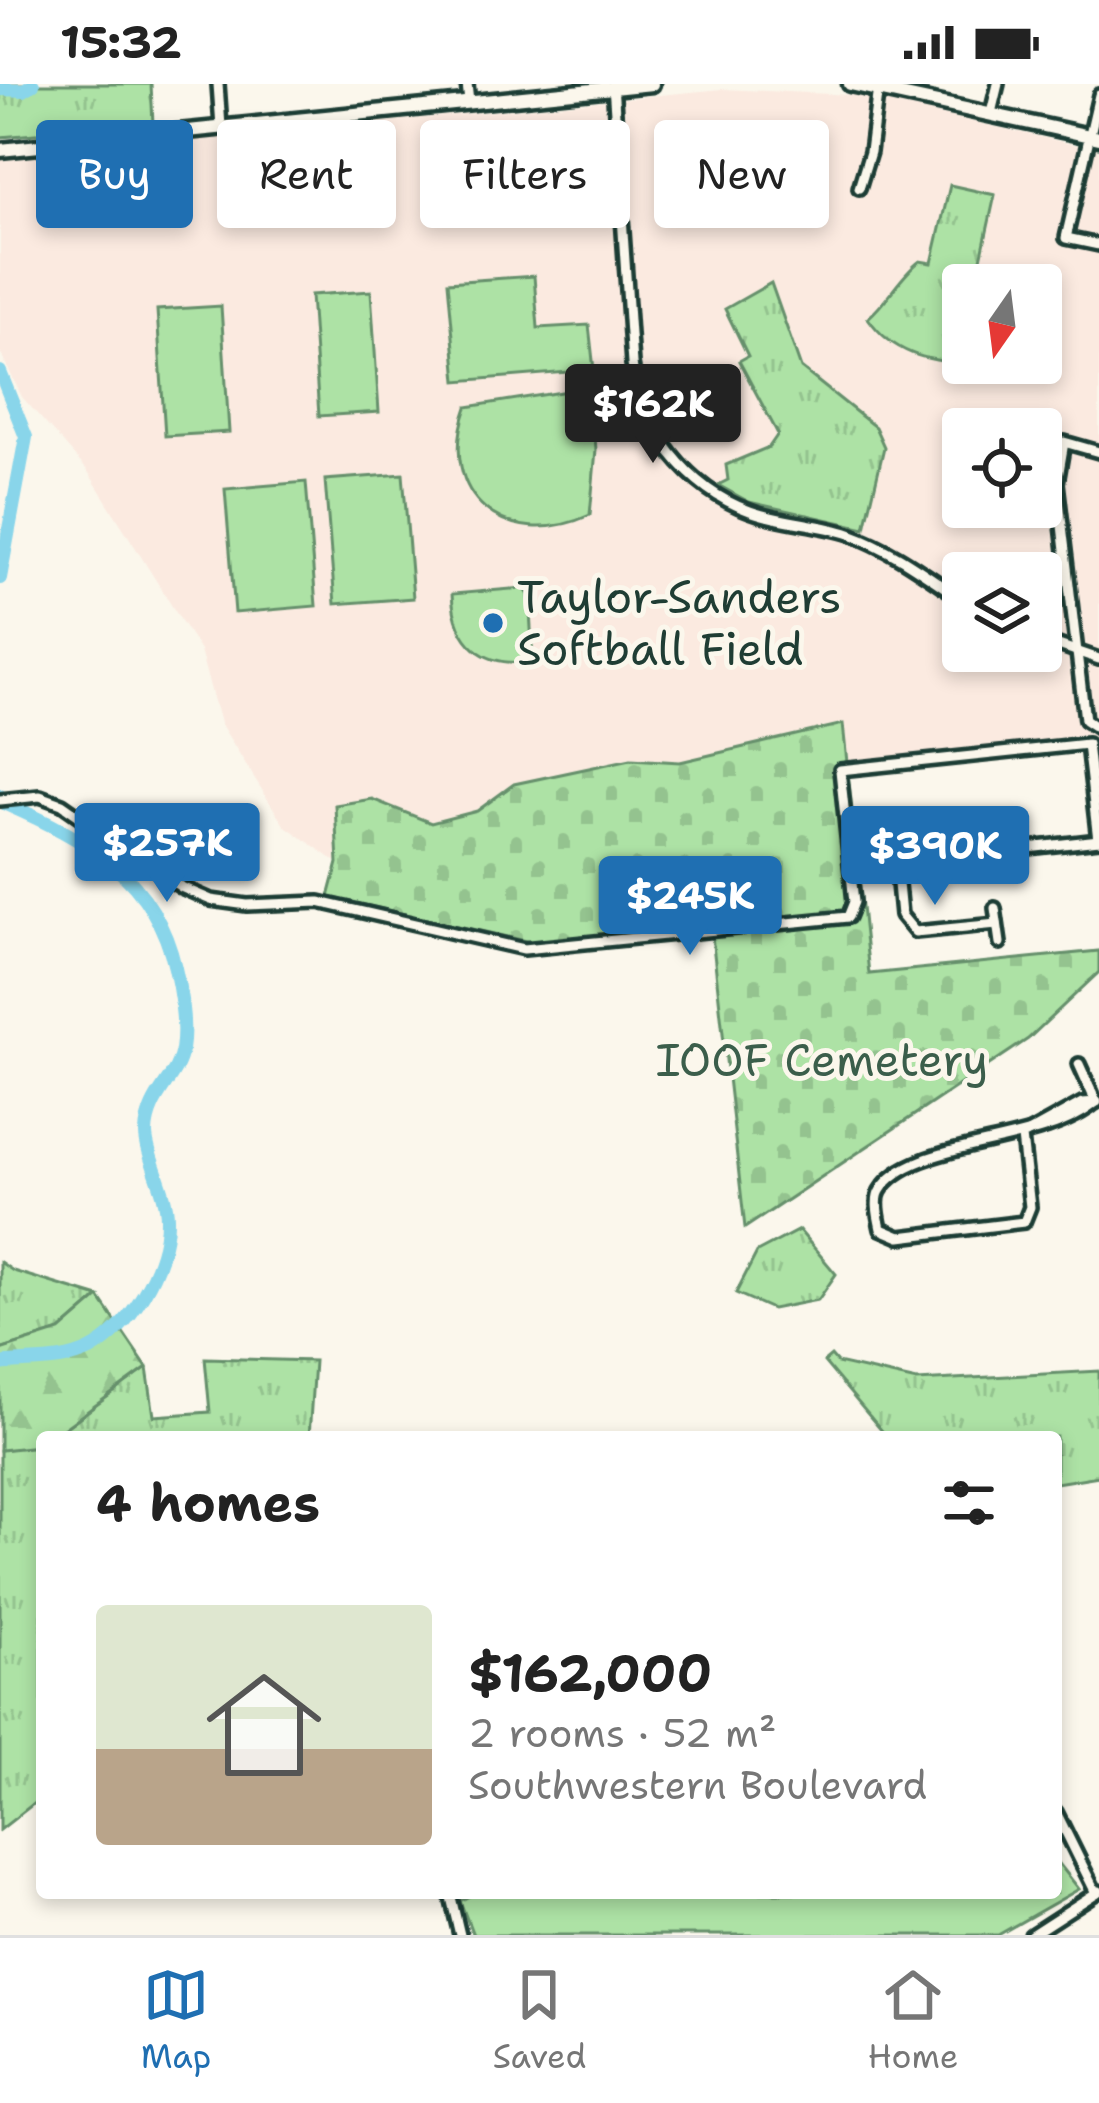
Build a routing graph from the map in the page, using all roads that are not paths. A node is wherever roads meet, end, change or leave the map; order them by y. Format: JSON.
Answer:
{"nodes":[{"id":1,"x":218,"y":84,"type":"edge"},
{"id":2,"x":467,"y":84,"type":"edge"},
{"id":3,"x":652,"y":84,"type":"edge"},
{"id":4,"x":850,"y":84,"type":"edge"},
{"id":5,"x":998,"y":84,"type":"edge"},
{"id":6,"x":613,"y":86,"type":"edge"},
{"id":7,"x":878,"y":87,"type":"junction"},
{"id":8,"x":1099,"y":95,"type":"edge"},
{"id":9,"x":469,"y":102,"type":"junction"},
{"id":10,"x":991,"y":113,"type":"junction"},
{"id":11,"x":221,"y":120,"type":"edge"},
{"id":12,"x":290,"y":120,"type":"edge"},
{"id":13,"x":217,"y":127,"type":"edge"},
{"id":14,"x":1094,"y":137,"type":"edge"},
{"id":15,"x":0,"y":150,"type":"edge"},
{"id":16,"x":859,"y":188,"type":"dead end"},
{"id":17,"x":1099,"y":245,"type":"edge"},
{"id":18,"x":1099,"y":452,"type":"edge"},
{"id":19,"x":942,"y":586,"type":"edge"},
{"id":20,"x":1062,"y":647,"type":"edge"},
{"id":21,"x":1076,"y":653,"type":"junction"},
{"id":22,"x":1099,"y":659,"type":"edge"},
{"id":23,"x":1099,"y":729,"type":"edge"},
{"id":24,"x":0,"y":800,"type":"edge"},
{"id":25,"x":1099,"y":840,"type":"edge"},
{"id":26,"x":896,"y":863,"type":"junction"},
{"id":27,"x":851,"y":868,"type":"junction"},
{"id":28,"x":995,"y":908,"type":"dead end"},
{"id":29,"x":997,"y":924,"type":"junction"},
{"id":30,"x":1000,"y":944,"type":"dead end"},
{"id":31,"x":1079,"y":1064,"type":"dead end"},
{"id":32,"x":1097,"y":1102,"type":"edge"},
{"id":33,"x":1022,"y":1137,"type":"junction"},
{"id":34,"x":1062,"y":1823,"type":"edge"},
{"id":35,"x":1098,"y":1892,"type":"edge"},
{"id":36,"x":451,"y":1899,"type":"edge"},
{"id":37,"x":460,"y":1935,"type":"edge"},
{"id":38,"x":1031,"y":1935,"type":"edge"}],
"edges":[{"from":1,"to":11,"type":"street"},
{"from":2,"to":9,"type":"street"},
{"from":3,"to":6,"type":"main road"},
{"from":4,"to":7,"type":"main road"},
{"from":5,"to":10,"type":"street"},
{"from":6,"to":9,"type":"main road"},
{"from":6,"to":19,"type":"street"},
{"from":7,"to":10,"type":"main road"},
{"from":7,"to":16,"type":"street"},
{"from":8,"to":14,"type":"street"},
{"from":9,"to":12,"type":"main road"},
{"from":10,"to":14,"type":"main road"},
{"from":13,"to":15,"type":"main road"},
{"from":14,"to":17,"type":"street"},
{"from":18,"to":21,"type":"street"},
{"from":20,"to":21,"type":"street"},
{"from":21,"to":22,"type":"street"},
{"from":21,"to":23,"type":"street"},
{"from":24,"to":27,"type":"street"},
{"from":25,"to":26,"type":"street"},
{"from":25,"to":27,"type":"street"},
{"from":26,"to":27,"type":"street"},
{"from":26,"to":29,"type":"street"},
{"from":28,"to":29,"type":"street"},
{"from":29,"to":30,"type":"street"},
{"from":31,"to":32,"type":"street"},
{"from":32,"to":33,"type":"street"},
{"from":33,"to":33,"type":"street"},
{"from":34,"to":35,"type":"street"},
{"from":35,"to":38,"type":"street"},
{"from":36,"to":37,"type":"street"}]}
